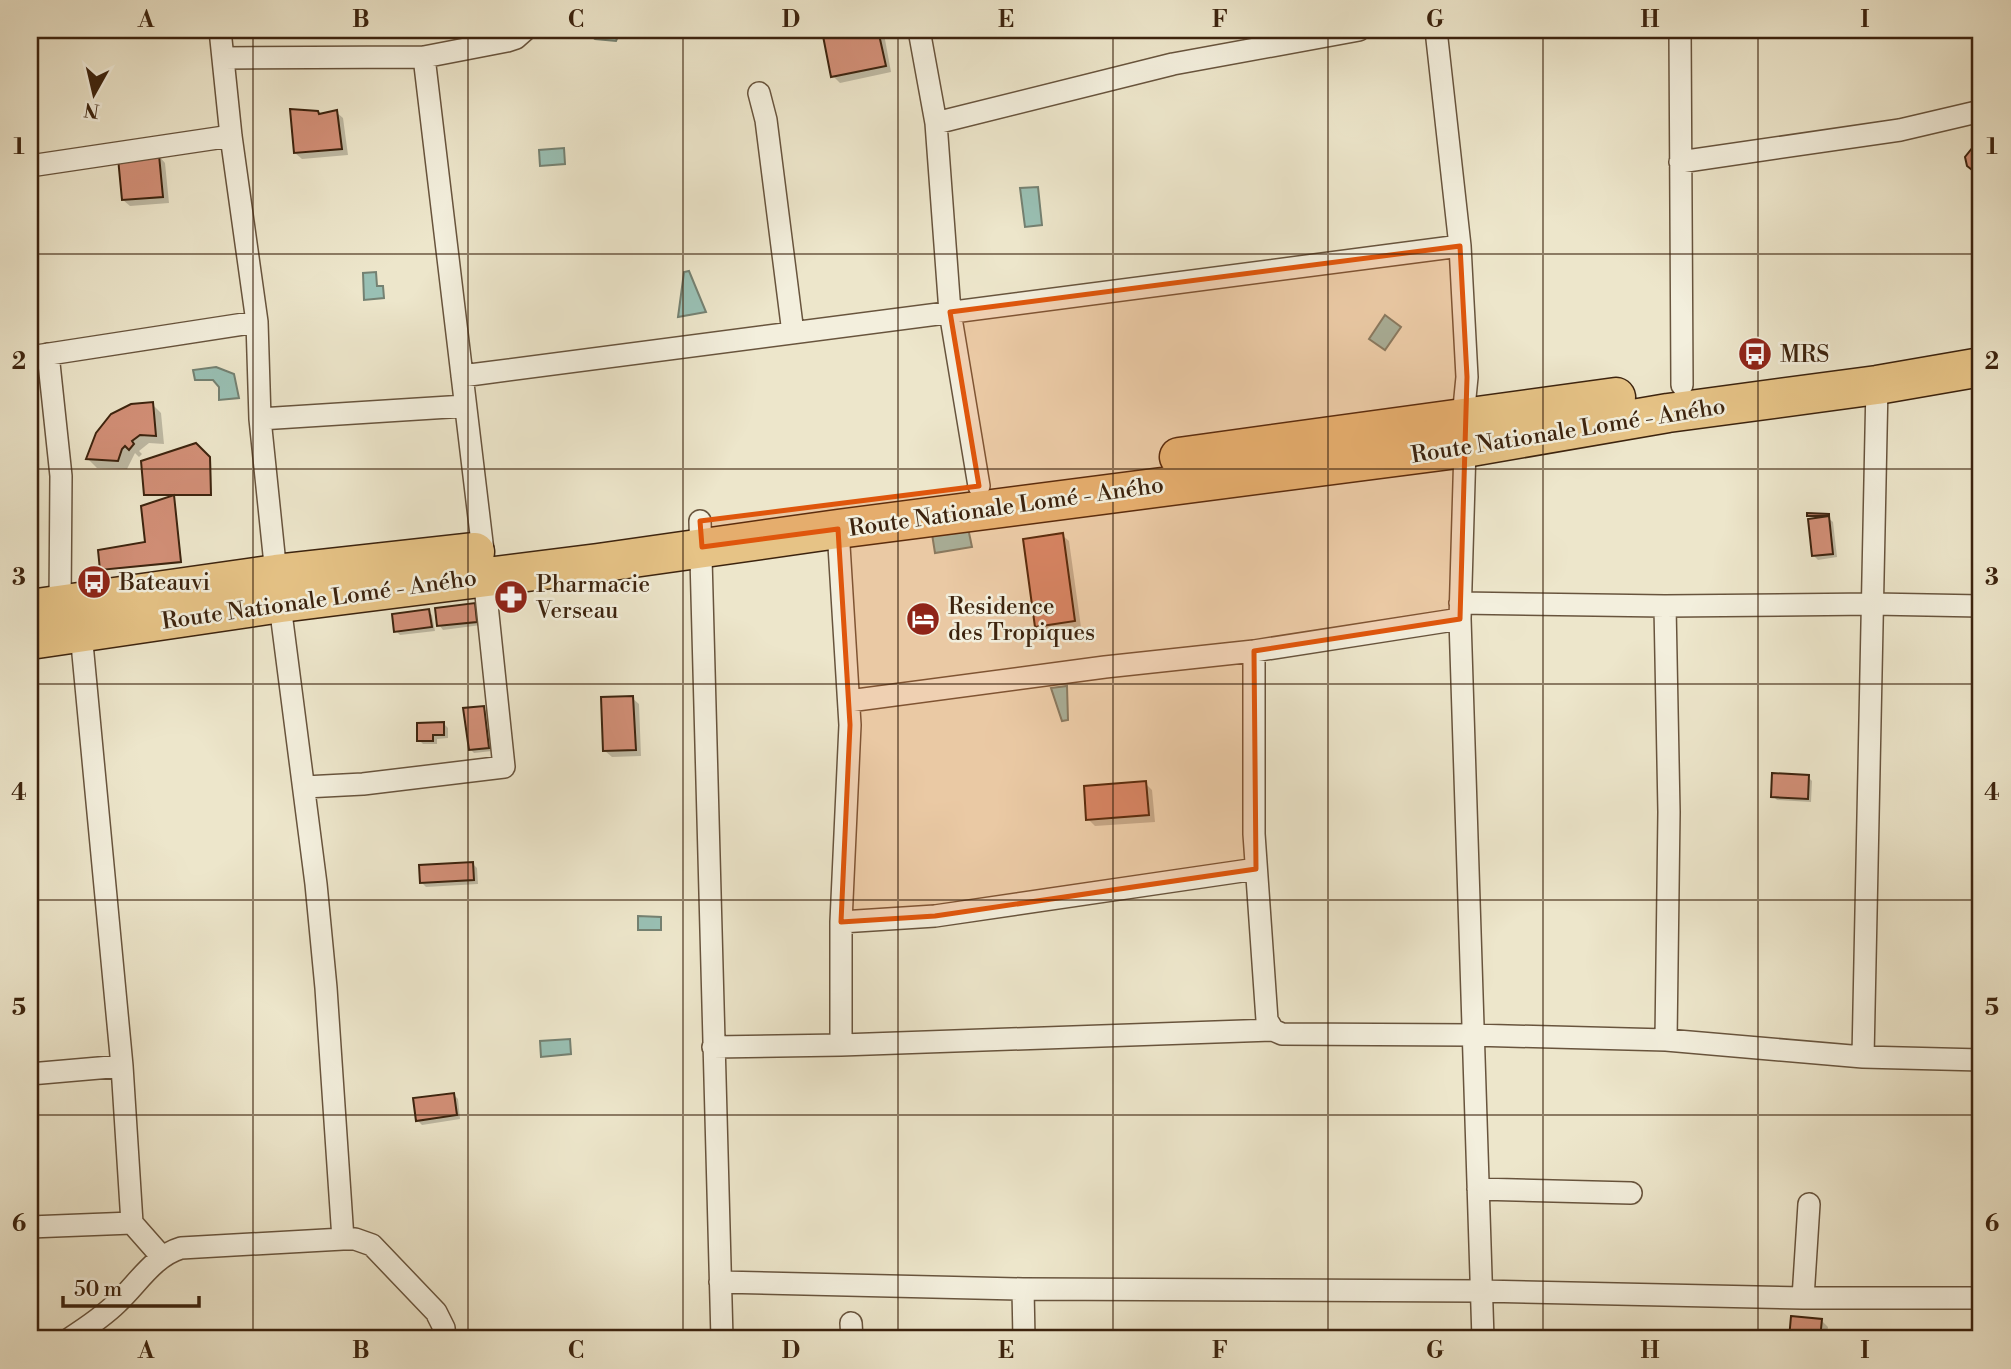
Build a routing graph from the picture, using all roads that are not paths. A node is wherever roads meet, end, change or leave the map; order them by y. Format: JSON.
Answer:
{"nodes":[{"id":1,"x":220,"y":30,"type":"edge"},
{"id":2,"x":525,"y":30,"type":"edge"},
{"id":3,"x":919,"y":30,"type":"edge"},
{"id":4,"x":1359,"y":30,"type":"edge"},
{"id":5,"x":1436,"y":30,"type":"edge"},
{"id":6,"x":1680,"y":30,"type":"edge"},
{"id":7,"x":424,"y":57,"type":"junction"},
{"id":8,"x":223,"y":58,"type":"junction"},
{"id":9,"x":759,"y":93,"type":"dead end"},
{"id":10,"x":1981,"y":111,"type":"edge"},
{"id":11,"x":936,"y":122,"type":"junction"},
{"id":12,"x":231,"y":136,"type":"junction"},
{"id":13,"x":1680,"y":163,"type":"junction"},
{"id":14,"x":30,"y":166,"type":"edge"},
{"id":15,"x":1460,"y":246,"type":"junction"},
{"id":16,"x":950,"y":312,"type":"junction"},
{"id":17,"x":257,"y":322,"type":"junction"},
{"id":18,"x":793,"y":332,"type":"junction"},
{"id":19,"x":1981,"y":343,"type":"edge"},
{"id":20,"x":39,"y":356,"type":"edge"},
{"id":21,"x":1981,"y":368,"type":"edge"},
{"id":22,"x":462,"y":376,"type":"junction"},
{"id":23,"x":1682,"y":385,"type":"junction"},
{"id":24,"x":1877,"y":385,"type":"junction"},
{"id":25,"x":465,"y":406,"type":"junction"},
{"id":26,"x":260,"y":419,"type":"junction"},
{"id":27,"x":1464,"y":433,"type":"junction"},
{"id":28,"x":979,"y":486,"type":"junction"},
{"id":29,"x":838,"y":529,"type":"junction"},
{"id":30,"x":701,"y":534,"type":"junction"},
{"id":31,"x":484,"y":564,"type":"junction"},
{"id":32,"x":278,"y":589,"type":"junction"},
{"id":33,"x":1874,"y":604,"type":"junction"},
{"id":34,"x":1665,"y":606,"type":"junction"},
{"id":35,"x":1981,"y":606,"type":"edge"},
{"id":36,"x":1460,"y":611,"type":"junction"},
{"id":37,"x":57,"y":616,"type":"edge"},
{"id":38,"x":30,"y":640,"type":"edge"},
{"id":39,"x":1254,"y":651,"type":"junction"},
{"id":40,"x":849,"y":701,"type":"junction"},
{"id":41,"x":305,"y":787,"type":"junction"},
{"id":42,"x":1256,"y":869,"type":"junction"},
{"id":43,"x":841,"y":922,"type":"junction"},
{"id":44,"x":1273,"y":1030,"type":"junction"},
{"id":45,"x":1472,"y":1035,"type":"junction"},
{"id":46,"x":1666,"y":1040,"type":"junction"},
{"id":47,"x":841,"y":1045,"type":"junction"},
{"id":48,"x":713,"y":1046,"type":"junction"},
{"id":49,"x":1863,"y":1057,"type":"junction"},
{"id":50,"x":1981,"y":1060,"type":"edge"},
{"id":51,"x":122,"y":1066,"type":"junction"},
{"id":52,"x":30,"y":1074,"type":"edge"},
{"id":53,"x":1478,"y":1189,"type":"junction"},
{"id":54,"x":1632,"y":1193,"type":"dead end"},
{"id":55,"x":1809,"y":1203,"type":"dead end"},
{"id":56,"x":132,"y":1223,"type":"junction"},
{"id":57,"x":30,"y":1227,"type":"edge"},
{"id":58,"x":343,"y":1239,"type":"junction"},
{"id":59,"x":162,"y":1257,"type":"junction"},
{"id":60,"x":720,"y":1282,"type":"junction"},
{"id":61,"x":1023,"y":1289,"type":"junction"},
{"id":62,"x":1482,"y":1291,"type":"junction"},
{"id":63,"x":1803,"y":1298,"type":"junction"},
{"id":64,"x":1981,"y":1298,"type":"edge"},
{"id":65,"x":69,"y":1339,"type":"edge"},
{"id":66,"x":444,"y":1339,"type":"edge"},
{"id":67,"x":722,"y":1339,"type":"edge"},
{"id":68,"x":1024,"y":1339,"type":"edge"},
{"id":69,"x":1483,"y":1339,"type":"edge"}],
"edges":[{"from":1,"to":8,"type":"street"},
{"from":2,"to":7,"type":"street"},
{"from":3,"to":11,"type":"street"},
{"from":4,"to":11,"type":"street"},
{"from":5,"to":15,"type":"street"},
{"from":6,"to":13,"type":"street"},
{"from":7,"to":8,"type":"street"},
{"from":7,"to":22,"type":"street"},
{"from":8,"to":12,"type":"street"},
{"from":9,"to":18,"type":"street"},
{"from":10,"to":13,"type":"street"},
{"from":11,"to":16,"type":"street"},
{"from":12,"to":14,"type":"street"},
{"from":12,"to":17,"type":"street"},
{"from":13,"to":23,"type":"street"},
{"from":15,"to":16,"type":"street"},
{"from":15,"to":27,"type":"street"},
{"from":16,"to":18,"type":"street"},
{"from":16,"to":28,"type":"street"},
{"from":17,"to":20,"type":"street"},
{"from":17,"to":26,"type":"street"},
{"from":18,"to":22,"type":"street"},
{"from":19,"to":23,"type":"highway","name":"Route Nationale Lomé - Aného"},
{"from":20,"to":37,"type":"street"},
{"from":21,"to":24,"type":"highway","name":"Route Nationale Lomé - Aného"},
{"from":22,"to":25,"type":"street"},
{"from":23,"to":27,"type":"highway","name":"Route Nationale Lomé - Aného"},
{"from":24,"to":27,"type":"highway","name":"Route Nationale Lomé - Aného"},
{"from":24,"to":33,"type":"street"},
{"from":25,"to":26,"type":"street"},
{"from":25,"to":31,"type":"street"},
{"from":26,"to":32,"type":"street"},
{"from":27,"to":28,"type":"highway","name":"Route Nationale Lomé - Aného"},
{"from":27,"to":29,"type":"highway","name":"Route Nationale Lomé - Aného"},
{"from":27,"to":36,"type":"street"},
{"from":28,"to":30,"type":"highway","name":"Route Nationale Lomé - Aného"},
{"from":29,"to":30,"type":"highway","name":"Route Nationale Lomé - Aného"},
{"from":29,"to":40,"type":"street"},
{"from":30,"to":31,"type":"highway","name":"Route Nationale Lomé - Aného"},
{"from":30,"to":48,"type":"street"},
{"from":31,"to":32,"type":"highway","name":"Route Nationale Lomé - Aného"},
{"from":31,"to":41,"type":"street"},
{"from":32,"to":37,"type":"highway","name":"Route Nationale Lomé - Aného"},
{"from":32,"to":41,"type":"street"},
{"from":33,"to":34,"type":"street"},
{"from":33,"to":35,"type":"street"},
{"from":33,"to":49,"type":"street"},
{"from":34,"to":36,"type":"street"},
{"from":34,"to":46,"type":"street"},
{"from":36,"to":39,"type":"street"},
{"from":36,"to":45,"type":"street"},
{"from":37,"to":38,"type":"highway","name":"Route Nationale Lomé - Aného"},
{"from":37,"to":51,"type":"street"},
{"from":39,"to":40,"type":"street"},
{"from":39,"to":42,"type":"street"},
{"from":40,"to":43,"type":"street"},
{"from":41,"to":58,"type":"street"},
{"from":42,"to":43,"type":"street"},
{"from":42,"to":44,"type":"street"},
{"from":43,"to":47,"type":"street"},
{"from":44,"to":45,"type":"street"},
{"from":44,"to":47,"type":"street"},
{"from":45,"to":46,"type":"street"},
{"from":45,"to":53,"type":"street"},
{"from":46,"to":49,"type":"street"},
{"from":47,"to":48,"type":"street"},
{"from":48,"to":60,"type":"street"},
{"from":49,"to":50,"type":"street"},
{"from":51,"to":52,"type":"street"},
{"from":51,"to":56,"type":"street"},
{"from":53,"to":54,"type":"street"},
{"from":53,"to":62,"type":"street"},
{"from":55,"to":63,"type":"street"},
{"from":56,"to":57,"type":"street"},
{"from":56,"to":59,"type":"street"},
{"from":58,"to":59,"type":"street"},
{"from":58,"to":66,"type":"street"},
{"from":59,"to":65,"type":"street"},
{"from":60,"to":61,"type":"street"},
{"from":60,"to":67,"type":"street"},
{"from":61,"to":62,"type":"street"},
{"from":61,"to":68,"type":"street"},
{"from":62,"to":63,"type":"street"},
{"from":62,"to":69,"type":"street"},
{"from":63,"to":64,"type":"street"}]}
